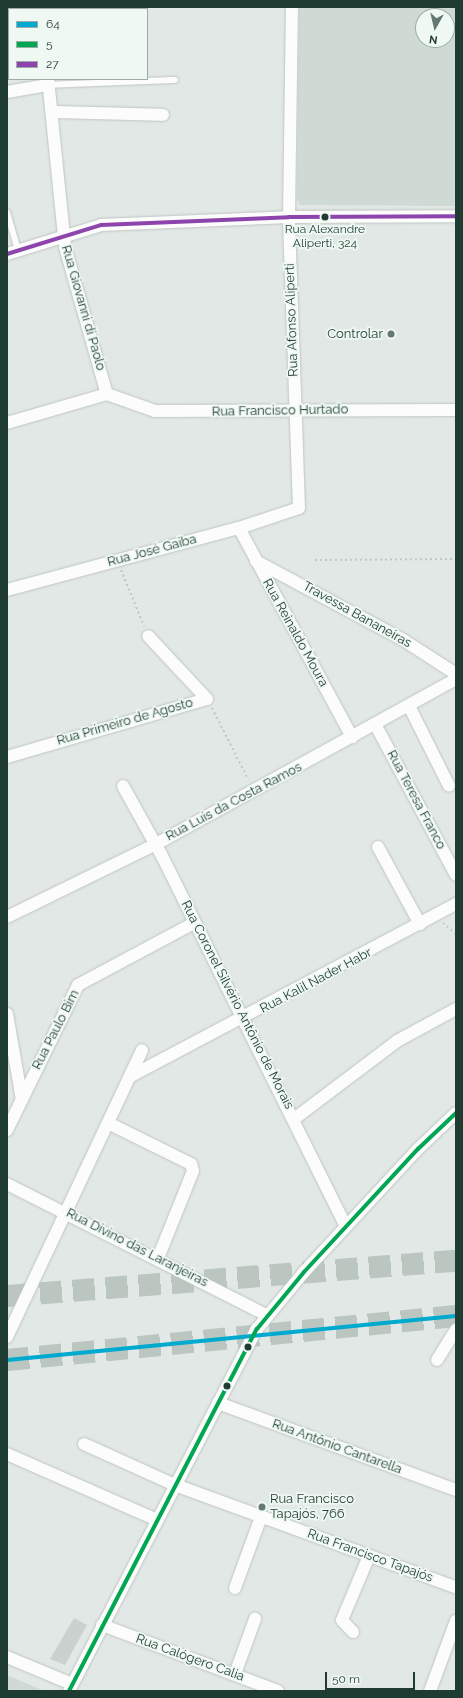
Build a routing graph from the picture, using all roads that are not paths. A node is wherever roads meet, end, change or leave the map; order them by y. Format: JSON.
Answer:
{"nodes":[{"id":1,"x":292,"y":7,"type":"edge"},
{"id":2,"x":175,"y":80,"type":"dead end"},
{"id":3,"x":48,"y":82,"type":"edge"},
{"id":4,"x":7,"y":92,"type":"edge"},
{"id":5,"x":52,"y":112,"type":"junction"},
{"id":6,"x":163,"y":115,"type":"dead end"},
{"id":7,"x":7,"y":212,"type":"edge"},
{"id":8,"x":456,"y":216,"type":"edge"},
{"id":9,"x":289,"y":217,"type":"junction"},
{"id":10,"x":64,"y":236,"type":"junction"},
{"id":11,"x":13,"y":252,"type":"edge"},
{"id":12,"x":107,"y":394,"type":"junction"},
{"id":13,"x":456,"y":410,"type":"edge"},
{"id":14,"x":294,"y":411,"type":"junction"},
{"id":15,"x":7,"y":423,"type":"edge"},
{"id":16,"x":296,"y":511,"type":"joint"},
{"id":17,"x":239,"y":528,"type":"junction"},
{"id":18,"x":256,"y":561,"type":"junction"},
{"id":19,"x":7,"y":590,"type":"edge"},
{"id":20,"x":148,"y":636,"type":"road end"},
{"id":21,"x":456,"y":674,"type":"edge"},
{"id":22,"x":456,"y":679,"type":"edge"},
{"id":23,"x":409,"y":706,"type":"junction"},
{"id":24,"x":375,"y":724,"type":"junction"},
{"id":25,"x":352,"y":737,"type":"junction"},
{"id":26,"x":7,"y":757,"type":"edge"},
{"id":27,"x":123,"y":786,"type":"dead end"},
{"id":28,"x":449,"y":786,"type":"dead end"},
{"id":29,"x":156,"y":844,"type":"junction"},
{"id":30,"x":378,"y":847,"type":"dead end"},
{"id":31,"x":456,"y":875,"type":"edge"},
{"id":32,"x":456,"y":904,"type":"edge"},
{"id":33,"x":7,"y":917,"type":"edge"},
{"id":34,"x":194,"y":923,"type":"junction"},
{"id":35,"x":420,"y":924,"type":"junction"},
{"id":36,"x":456,"y":1008,"type":"edge"},
{"id":37,"x":7,"y":1014,"type":"edge"},
{"id":38,"x":244,"y":1020,"type":"junction"},
{"id":39,"x":142,"y":1050,"type":"dead end"},
{"id":40,"x":131,"y":1076,"type":"junction"},
{"id":41,"x":22,"y":1100,"type":"junction"},
{"id":42,"x":456,"y":1113,"type":"edge"},
{"id":43,"x":294,"y":1119,"type":"junction"},
{"id":44,"x":108,"y":1123,"type":"junction"},
{"id":45,"x":7,"y":1130,"type":"edge"},
{"id":46,"x":7,"y":1184,"type":"edge"},
{"id":47,"x":65,"y":1212,"type":"junction"},
{"id":48,"x":346,"y":1226,"type":"junction"},
{"id":49,"x":158,"y":1258,"type":"junction"},
{"id":50,"x":266,"y":1314,"type":"junction"},
{"id":51,"x":455,"y":1333,"type":"edge"},
{"id":52,"x":7,"y":1337,"type":"edge"},
{"id":53,"x":437,"y":1360,"type":"dead end"},
{"id":54,"x":218,"y":1403,"type":"junction"},
{"id":55,"x":84,"y":1444,"type":"dead end"},
{"id":56,"x":7,"y":1454,"type":"edge"},
{"id":57,"x":175,"y":1485,"type":"junction"},
{"id":58,"x":456,"y":1490,"type":"edge"},
{"id":59,"x":261,"y":1517,"type":"junction"},
{"id":60,"x":157,"y":1520,"type":"junction"},
{"id":61,"x":368,"y":1556,"type":"junction"},
{"id":62,"x":456,"y":1587,"type":"edge"},
{"id":63,"x":235,"y":1588,"type":"dead end"},
{"id":64,"x":255,"y":1619,"type":"dead end"},
{"id":65,"x":456,"y":1621,"type":"edge"},
{"id":66,"x":102,"y":1625,"type":"junction"},
{"id":67,"x":353,"y":1632,"type":"dead end"},
{"id":68,"x":7,"y":1657,"type":"edge"},
{"id":69,"x":235,"y":1674,"type":"junction"},
{"id":70,"x":70,"y":1688,"type":"edge"},
{"id":71,"x":278,"y":1691,"type":"edge"},
{"id":72,"x":430,"y":1691,"type":"edge"}],
"edges":[{"from":1,"to":9,"type":"street","name":"Rua Afonso Aliperti"},
{"from":2,"to":3,"type":"lane"},
{"from":3,"to":4,"type":"street"},
{"from":3,"to":5,"type":"street","name":"Rua Giovanni di Paolo"},
{"from":5,"to":6,"type":"street"},
{"from":5,"to":10,"type":"street","name":"Rua Giovanni di Paolo"},
{"from":7,"to":11,"type":"lane"},
{"from":8,"to":9,"type":"street"},
{"from":9,"to":10,"type":"street"},
{"from":9,"to":14,"type":"street","name":"Rua Afonso Aliperti"},
{"from":10,"to":11,"type":"street"},
{"from":10,"to":12,"type":"street","name":"Rua Giovanni di Paolo"},
{"from":12,"to":14,"type":"street","name":"Rua Francisco Hurtado"},
{"from":12,"to":15,"type":"street"},
{"from":13,"to":14,"type":"street","name":"Rua Francisco Hurtado"},
{"from":14,"to":16,"type":"street","name":"Rua Afonso Aliperti"},
{"from":16,"to":17,"type":"street","name":"Rua José Gaiba"},
{"from":17,"to":18,"type":"street","name":"Rua Reinaldo Moura"},
{"from":17,"to":19,"type":"street","name":"Rua José Gaiba"},
{"from":18,"to":21,"type":"street","name":"Travessa Bananeiras"},
{"from":18,"to":25,"type":"street","name":"Rua Reinaldo Moura"},
{"from":20,"to":26,"type":"street","name":"Rua Primeiro de Agosto"},
{"from":22,"to":23,"type":"street","name":"Rua Luis da Costa Ramos"},
{"from":23,"to":24,"type":"street","name":"Rua Luis da Costa Ramos"},
{"from":23,"to":28,"type":"street"},
{"from":24,"to":25,"type":"street","name":"Rua Luis da Costa Ramos"},
{"from":24,"to":31,"type":"street","name":"Rua Teresa Franco"},
{"from":25,"to":29,"type":"street","name":"Rua Luis da Costa Ramos"},
{"from":27,"to":29,"type":"street","name":"Rua Coronel Silvério Antônio de Morais"},
{"from":29,"to":33,"type":"street","name":"Rua Luis da Costa Ramos"},
{"from":29,"to":34,"type":"street","name":"Rua Coronel Silvério Antônio de Morais"},
{"from":30,"to":35,"type":"street"},
{"from":32,"to":35,"type":"street","name":"Rua Kalil Nader Habr"},
{"from":34,"to":38,"type":"street","name":"Rua Coronel Silvério Antônio de Morais"},
{"from":34,"to":41,"type":"street","name":"Rua Paulo Bim"},
{"from":35,"to":38,"type":"street","name":"Rua Kalil Nader Habr"},
{"from":36,"to":43,"type":"street"},
{"from":37,"to":41,"type":"street"},
{"from":38,"to":40,"type":"street","name":"Rua Kalil Nader Habr"},
{"from":38,"to":43,"type":"street","name":"Rua Coronel Silvério Antônio de Morais"},
{"from":39,"to":40,"type":"street"},
{"from":40,"to":44,"type":"street"},
{"from":41,"to":45,"type":"street","name":"Rua Paulo Bim"},
{"from":42,"to":48,"type":"street"},
{"from":43,"to":48,"type":"street","name":"Rua Coronel Silvério Antônio de Morais"},
{"from":44,"to":47,"type":"street"},
{"from":44,"to":49,"type":"street"},
{"from":46,"to":47,"type":"street","name":"Rua Divino das Laranjeiras"},
{"from":47,"to":49,"type":"street","name":"Rua Divino das Laranjeiras"},
{"from":47,"to":52,"type":"street"},
{"from":48,"to":50,"type":"street"},
{"from":49,"to":50,"type":"street","name":"Rua Divino das Laranjeiras"},
{"from":50,"to":54,"type":"street"},
{"from":51,"to":53,"type":"street"},
{"from":54,"to":57,"type":"street"},
{"from":54,"to":58,"type":"street","name":"Rua Antônio Cantarella"},
{"from":55,"to":57,"type":"street","name":"Rua Francisco Tapajós"},
{"from":56,"to":60,"type":"street"},
{"from":57,"to":59,"type":"street","name":"Rua Francisco Tapajós"},
{"from":57,"to":60,"type":"street"},
{"from":59,"to":61,"type":"street","name":"Rua Francisco Tapajós"},
{"from":59,"to":63,"type":"street"},
{"from":60,"to":66,"type":"street"},
{"from":61,"to":62,"type":"street","name":"Rua Francisco Tapajós"},
{"from":61,"to":67,"type":"street"},
{"from":64,"to":69,"type":"street"},
{"from":65,"to":72,"type":"street"},
{"from":66,"to":69,"type":"street","name":"Rua Calógero Calia"},
{"from":66,"to":70,"type":"street"},
{"from":68,"to":70,"type":"street"},
{"from":69,"to":71,"type":"street","name":"Rua Calógero Calia"}]}
